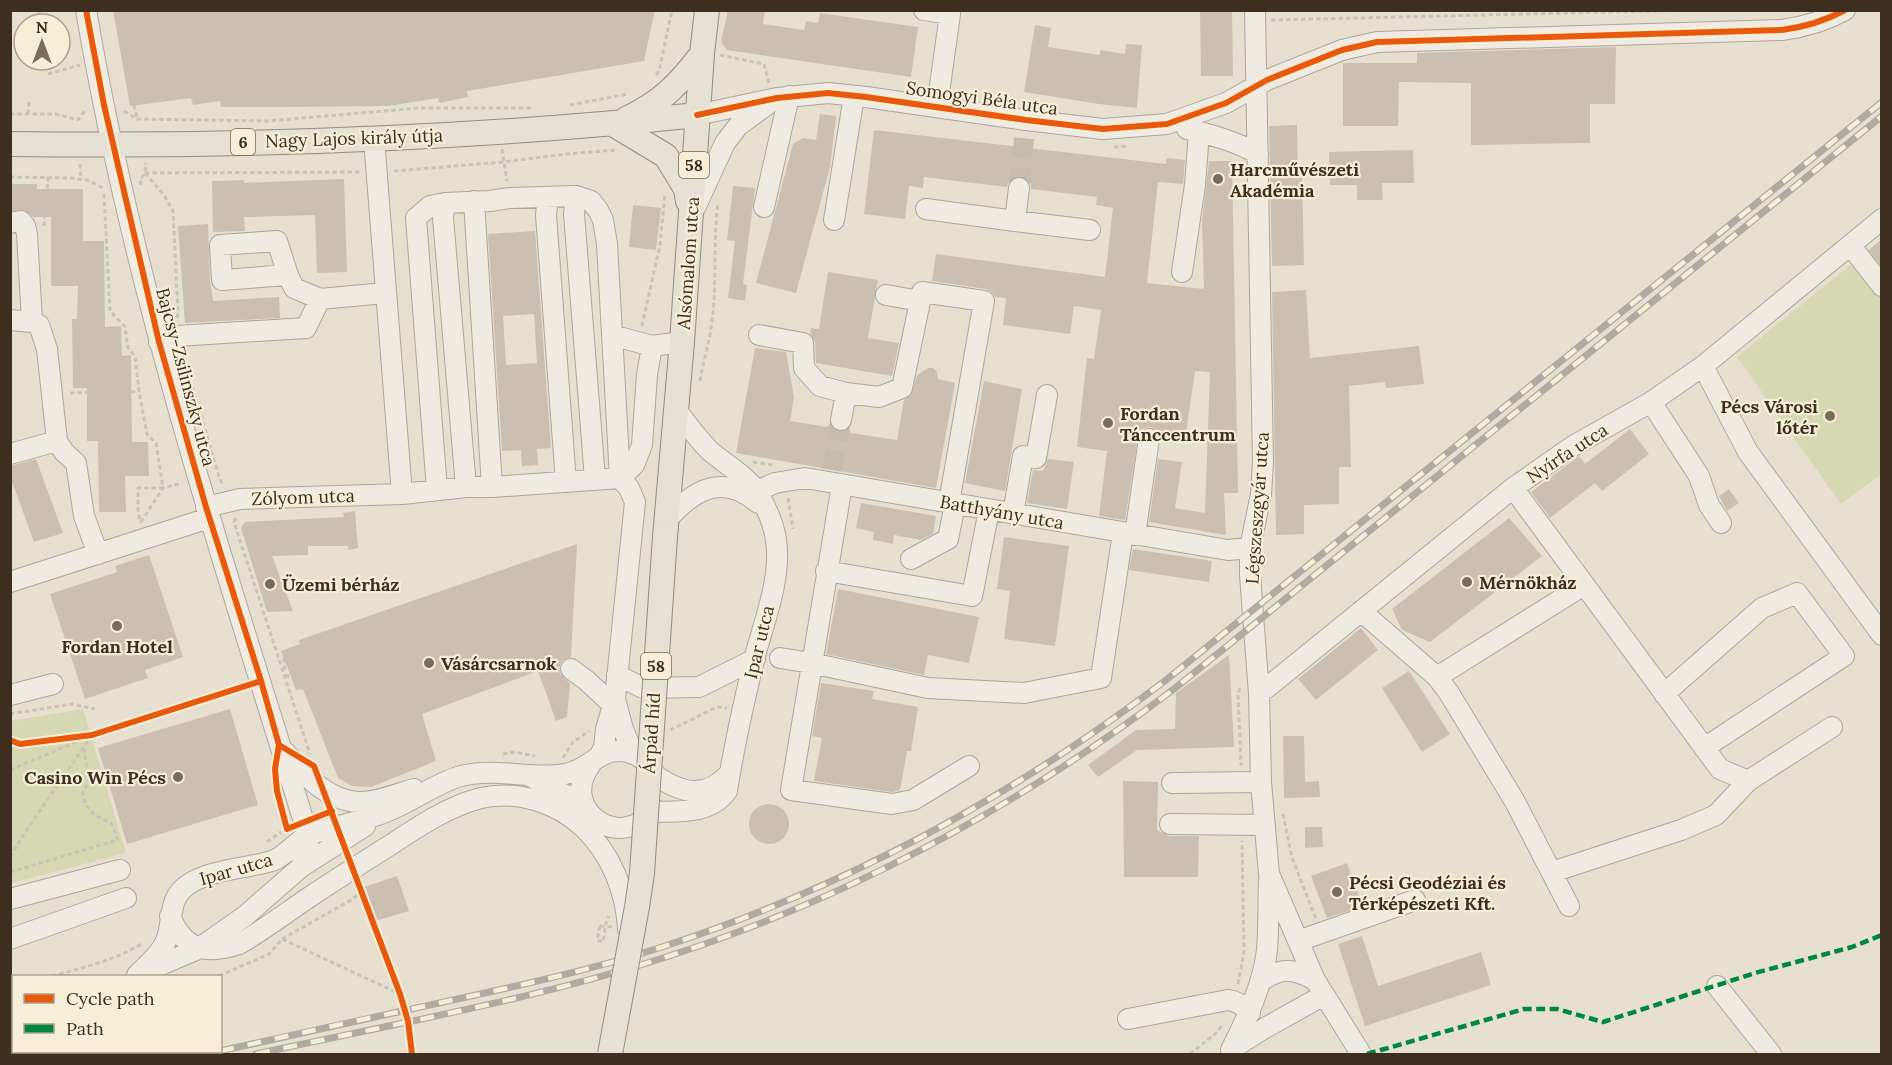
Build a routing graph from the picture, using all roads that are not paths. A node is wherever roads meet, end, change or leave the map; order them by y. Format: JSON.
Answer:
{"nodes":[{"id":1,"x":86,"y":10,"type":"edge"},
{"id":2,"x":707,"y":10,"type":"edge"},
{"id":3,"x":924,"y":10,"type":"edge"},
{"id":4,"x":1845,"y":10,"type":"edge"},
{"id":5,"x":1261,"y":15,"type":"edge"},
{"id":6,"x":711,"y":51,"type":"junction"},
{"id":7,"x":1257,"y":85,"type":"junction"},
{"id":8,"x":778,"y":93,"type":"junction"},
{"id":9,"x":854,"y":96,"type":"junction"},
{"id":10,"x":938,"y":107,"type":"junction"},
{"id":11,"x":697,"y":115,"type":"junction"},
{"id":12,"x":613,"y":124,"type":"junction"},
{"id":13,"x":1167,"y":124,"type":"junction"},
{"id":14,"x":1199,"y":132,"type":"junction"},
{"id":15,"x":374,"y":139,"type":"junction"},
{"id":16,"x":10,"y":144,"type":"edge"},
{"id":17,"x":113,"y":144,"type":"junction"},
{"id":18,"x":1258,"y":154,"type":"junction"},
{"id":19,"x":1019,"y":188,"type":"tunnel mouth"},
{"id":20,"x":576,"y":196,"type":"junction"},
{"id":21,"x":548,"y":197,"type":"junction"},
{"id":22,"x":474,"y":201,"type":"junction"},
{"id":23,"x":446,"y":203,"type":"junction"},
{"id":24,"x":764,"y":207,"type":"dead end"},
{"id":25,"x":926,"y":209,"type":"dead end"},
{"id":26,"x":692,"y":215,"type":"junction"},
{"id":27,"x":1881,"y":219,"type":"edge"},
{"id":28,"x":834,"y":220,"type":"dead end"},
{"id":29,"x":1015,"y":221,"type":"junction"},
{"id":30,"x":10,"y":222,"type":"edge"},
{"id":31,"x":1090,"y":230,"type":"dead end"},
{"id":32,"x":1850,"y":245,"type":"junction"},
{"id":33,"x":1182,"y":272,"type":"dead end"},
{"id":34,"x":288,"y":275,"type":"dead end"},
{"id":35,"x":1881,"y":286,"type":"edge"},
{"id":36,"x":385,"y":293,"type":"junction"},
{"id":37,"x":886,"y":295,"type":"dead end"},
{"id":38,"x":320,"y":299,"type":"junction"},
{"id":39,"x":920,"y":301,"type":"junction"},
{"id":40,"x":10,"y":320,"type":"edge"},
{"id":41,"x":32,"y":322,"type":"junction"},
{"id":42,"x":170,"y":335,"type":"junction"},
{"id":43,"x":612,"y":335,"type":"junction"},
{"id":44,"x":759,"y":335,"type":"dead end"},
{"id":45,"x":682,"y":342,"type":"junction"},
{"id":46,"x":652,"y":346,"type":"junction"},
{"id":47,"x":1703,"y":366,"type":"junction"},
{"id":48,"x":846,"y":393,"type":"junction"},
{"id":49,"x":1047,"y":395,"type":"dead end"},
{"id":50,"x":1651,"y":402,"type":"junction"},
{"id":51,"x":675,"y":408,"type":"junction"},
{"id":52,"x":841,"y":420,"type":"tunnel mouth"},
{"id":53,"x":1149,"y":439,"type":"dead end"},
{"id":54,"x":57,"y":441,"type":"junction"},
{"id":55,"x":10,"y":454,"type":"edge"},
{"id":56,"x":620,"y":478,"type":"junction"},
{"id":57,"x":595,"y":479,"type":"junction"},
{"id":58,"x":834,"y":479,"type":"junction"},
{"id":59,"x":566,"y":482,"type":"junction"},
{"id":60,"x":466,"y":487,"type":"junction"},
{"id":61,"x":492,"y":487,"type":"junction"},
{"id":62,"x":1513,"y":488,"type":"junction"},
{"id":63,"x":437,"y":490,"type":"junction"},
{"id":64,"x":757,"y":491,"type":"junction"},
{"id":65,"x":402,"y":494,"type":"junction"},
{"id":66,"x":952,"y":504,"type":"junction"},
{"id":67,"x":767,"y":510,"type":"junction"},
{"id":68,"x":989,"y":510,"type":"junction"},
{"id":69,"x":208,"y":512,"type":"junction"},
{"id":70,"x":1013,"y":514,"type":"junction"},
{"id":71,"x":1721,"y":523,"type":"dead end"},
{"id":72,"x":666,"y":528,"type":"junction"},
{"id":73,"x":1129,"y":534,"type":"junction"},
{"id":74,"x":1250,"y":548,"type":"junction"},
{"id":75,"x":98,"y":554,"type":"junction"},
{"id":76,"x":911,"y":559,"type":"dead end"},
{"id":77,"x":826,"y":571,"type":"junction"},
{"id":78,"x":10,"y":582,"type":"edge"},
{"id":79,"x":1584,"y":585,"type":"junction"},
{"id":80,"x":1361,"y":611,"type":"junction"},
{"id":81,"x":1875,"y":612,"type":"edge"},
{"id":82,"x":1881,"y":635,"type":"edge"},
{"id":83,"x":780,"y":658,"type":"dead end"},
{"id":84,"x":755,"y":659,"type":"junction"},
{"id":85,"x":811,"y":663,"type":"junction"},
{"id":86,"x":582,"y":671,"type":"dead end"},
{"id":87,"x":617,"y":675,"type":"junction"},
{"id":88,"x":1437,"y":677,"type":"junction"},
{"id":89,"x":53,"y":684,"type":"dead end"},
{"id":90,"x":1259,"y":694,"type":"junction"},
{"id":91,"x":1664,"y":694,"type":"junction"},
{"id":92,"x":10,"y":695,"type":"edge"},
{"id":93,"x":614,"y":702,"type":"junction"},
{"id":94,"x":1832,"y":727,"type":"dead end"},
{"id":95,"x":279,"y":745,"type":"junction"},
{"id":96,"x":1704,"y":748,"type":"junction"},
{"id":97,"x":633,"y":753,"type":"junction"},
{"id":98,"x":595,"y":760,"type":"junction"},
{"id":99,"x":969,"y":766,"type":"dead end"},
{"id":100,"x":729,"y":774,"type":"junction"},
{"id":101,"x":528,"y":775,"type":"junction"},
{"id":102,"x":655,"y":775,"type":"junction"},
{"id":103,"x":1748,"y":781,"type":"junction"},
{"id":104,"x":1261,"y":782,"type":"junction"},
{"id":105,"x":440,"y":783,"type":"junction"},
{"id":106,"x":1172,"y":783,"type":"dead end"},
{"id":107,"x":583,"y":802,"type":"junction"},
{"id":108,"x":651,"y":812,"type":"junction"},
{"id":109,"x":385,"y":813,"type":"junction"},
{"id":110,"x":1170,"y":824,"type":"dead end"},
{"id":111,"x":1265,"y":825,"type":"junction"},
{"id":112,"x":306,"y":829,"type":"junction"},
{"id":113,"x":301,"y":867,"type":"junction"},
{"id":114,"x":120,"y":870,"type":"dead end"},
{"id":115,"x":1552,"y":872,"type":"junction"},
{"id":116,"x":1269,"y":874,"type":"junction"},
{"id":117,"x":52,"y":888,"type":"junction"},
{"id":118,"x":126,"y":898,"type":"dead end"},
{"id":119,"x":10,"y":899,"type":"edge"},
{"id":120,"x":1415,"y":900,"type":"dead end"},
{"id":121,"x":1569,"y":906,"type":"dead end"},
{"id":122,"x":170,"y":916,"type":"junction"},
{"id":123,"x":62,"y":921,"type":"junction"},
{"id":124,"x":10,"y":939,"type":"edge"},
{"id":125,"x":1298,"y":941,"type":"junction"},
{"id":126,"x":629,"y":947,"type":"junction"},
{"id":127,"x":198,"y":948,"type":"junction"},
{"id":128,"x":136,"y":975,"type":"edge"},
{"id":129,"x":137,"y":975,"type":"edge"},
{"id":130,"x":1260,"y":982,"type":"junction"},
{"id":131,"x":1718,"y":986,"type":"dead end"},
{"id":132,"x":1320,"y":987,"type":"junction"},
{"id":133,"x":1250,"y":1013,"type":"junction"},
{"id":134,"x":1128,"y":1019,"type":"dead end"},
{"id":135,"x":1228,"y":1052,"type":"edge"},
{"id":136,"x":610,"y":1054,"type":"edge"},
{"id":137,"x":1361,"y":1054,"type":"edge"},
{"id":138,"x":1771,"y":1054,"type":"edge"}],
"edges":[{"from":1,"to":17,"type":"street","name":"Bajcsy-Zsilinszky utca"},
{"from":2,"to":6,"type":"main road","name":"Alsómalom utca"},
{"from":3,"to":10,"type":"street"},
{"from":4,"to":7,"type":"street","name":"Somogyi Béla utca"},
{"from":5,"to":7,"type":"street","name":"Légszeszgyár utca"},
{"from":6,"to":11,"type":"main road","name":"Alsómalom utca"},
{"from":6,"to":12,"type":"main road","number":"6"},
{"from":7,"to":13,"type":"street","name":"Somogyi Béla utca"},
{"from":7,"to":18,"type":"street","name":"Légszeszgyár utca"},
{"from":8,"to":9,"type":"street","name":"Somogyi Béla utca"},
{"from":8,"to":11,"type":"street","name":"Somogyi Béla utca"},
{"from":8,"to":24,"type":"street"},
{"from":8,"to":26,"type":"street"},
{"from":9,"to":10,"type":"street","name":"Somogyi Béla utca"},
{"from":9,"to":28,"type":"street"},
{"from":10,"to":13,"type":"street","name":"Somogyi Béla utca"},
{"from":11,"to":12,"type":"main road","name":"Nagy Lajos király útja","number":"6"},
{"from":11,"to":26,"type":"main road","name":"Alsómalom utca","number":"58"},
{"from":12,"to":15,"type":"main road","name":"Nagy Lajos király útja","number":"6"},
{"from":12,"to":26,"type":"main road"},
{"from":13,"to":14,"type":"street"},
{"from":14,"to":18,"type":"street"},
{"from":14,"to":33,"type":"street"},
{"from":15,"to":17,"type":"main road","name":"Nagy Lajos király útja","number":"6"},
{"from":15,"to":36,"type":"street"},
{"from":16,"to":17,"type":"main road","name":"Nagy Lajos király útja","number":"6"},
{"from":17,"to":42,"type":"street","name":"Bajcsy-Zsilinszky utca"},
{"from":18,"to":74,"type":"street","name":"Légszeszgyár utca"},
{"from":19,"to":29,"type":"street"},
{"from":20,"to":21,"type":"street"},
{"from":20,"to":43,"type":"street"},
{"from":20,"to":57,"type":"street"},
{"from":21,"to":22,"type":"street"},
{"from":21,"to":59,"type":"street"},
{"from":22,"to":23,"type":"street"},
{"from":22,"to":61,"type":"street"},
{"from":23,"to":60,"type":"street"},
{"from":23,"to":63,"type":"street"},
{"from":25,"to":29,"type":"street"},
{"from":26,"to":45,"type":"main road","name":"Alsómalom utca","number":"58"},
{"from":27,"to":32,"type":"street","name":"Nyírfa utca"},
{"from":29,"to":31,"type":"street"},
{"from":30,"to":41,"type":"street"},
{"from":32,"to":35,"type":"street"},
{"from":32,"to":47,"type":"street","name":"Nyírfa utca"},
{"from":34,"to":38,"type":"street"},
{"from":36,"to":38,"type":"street"},
{"from":36,"to":65,"type":"street"},
{"from":37,"to":39,"type":"street"},
{"from":38,"to":42,"type":"street"},
{"from":39,"to":48,"type":"street"},
{"from":39,"to":66,"type":"street"},
{"from":40,"to":41,"type":"street"},
{"from":41,"to":54,"type":"street"},
{"from":42,"to":69,"type":"street","name":"Bajcsy-Zsilinszky utca"},
{"from":43,"to":46,"type":"street"},
{"from":43,"to":56,"type":"street"},
{"from":44,"to":48,"type":"street"},
{"from":45,"to":46,"type":"street"},
{"from":45,"to":51,"type":"main road","name":"Alsómalom utca","number":"58"},
{"from":46,"to":56,"type":"street"},
{"from":47,"to":50,"type":"street","name":"Nyírfa utca"},
{"from":47,"to":81,"type":"street"},
{"from":48,"to":52,"type":"street"},
{"from":49,"to":70,"type":"street"},
{"from":50,"to":62,"type":"street","name":"Nyírfa utca"},
{"from":50,"to":71,"type":"street"},
{"from":51,"to":64,"type":"street","name":"Ipar utca"},
{"from":51,"to":72,"type":"main road","name":"Árpád híd","number":"58"},
{"from":53,"to":73,"type":"street"},
{"from":54,"to":55,"type":"street"},
{"from":54,"to":75,"type":"street"},
{"from":56,"to":57,"type":"street","name":"Zólyom utca"},
{"from":56,"to":87,"type":"street"},
{"from":57,"to":59,"type":"street","name":"Zólyom utca"},
{"from":58,"to":64,"type":"street","name":"Batthyány utca"},
{"from":58,"to":66,"type":"street","name":"Batthyány utca"},
{"from":58,"to":77,"type":"street"},
{"from":59,"to":61,"type":"street","name":"Zólyom utca"},
{"from":60,"to":61,"type":"street","name":"Zólyom utca"},
{"from":60,"to":63,"type":"street","name":"Zólyom utca"},
{"from":62,"to":79,"type":"street"},
{"from":62,"to":80,"type":"street","name":"Nyírfa utca"},
{"from":63,"to":65,"type":"street","name":"Zólyom utca"},
{"from":64,"to":67,"type":"street","name":"Ipar utca"},
{"from":65,"to":69,"type":"street","name":"Zólyom utca"},
{"from":66,"to":68,"type":"street","name":"Batthyány utca"},
{"from":66,"to":76,"type":"street"},
{"from":67,"to":72,"type":"street"},
{"from":67,"to":84,"type":"street","name":"Ipar utca"},
{"from":68,"to":70,"type":"street","name":"Batthyány utca"},
{"from":68,"to":77,"type":"street"},
{"from":69,"to":75,"type":"street","name":"Zólyom utca"},
{"from":69,"to":95,"type":"street","name":"Bajcsy-Zsilinszky utca"},
{"from":70,"to":73,"type":"street","name":"Batthyány utca"},
{"from":72,"to":126,"type":"main road","name":"Árpád híd","number":"58","bridge":true},
{"from":73,"to":74,"type":"street","name":"Batthyány utca"},
{"from":73,"to":85,"type":"street"},
{"from":74,"to":90,"type":"street","name":"Légszeszgyár utca"},
{"from":75,"to":78,"type":"street","name":"Zólyom utca"},
{"from":77,"to":85,"type":"street"},
{"from":79,"to":88,"type":"street"},
{"from":79,"to":91,"type":"street"},
{"from":80,"to":88,"type":"street"},
{"from":80,"to":90,"type":"street","name":"Nyírfa utca"},
{"from":81,"to":82,"type":"street"},
{"from":83,"to":85,"type":"street"},
{"from":84,"to":87,"type":"street"},
{"from":84,"to":100,"type":"street","name":"Ipar utca"},
{"from":85,"to":99,"type":"street"},
{"from":86,"to":93,"type":"street"},
{"from":87,"to":93,"type":"street"},
{"from":88,"to":115,"type":"street"},
{"from":89,"to":92,"type":"street"},
{"from":90,"to":104,"type":"street","name":"Légszeszgyár utca"},
{"from":91,"to":96,"type":"street"},
{"from":91,"to":96,"type":"street"},
{"from":93,"to":97,"type":"street"},
{"from":93,"to":98,"type":"street"},
{"from":94,"to":103,"type":"street"},
{"from":95,"to":105,"type":"street"},
{"from":95,"to":112,"type":"street","name":"Bajcsy-Zsilinszky utca"},
{"from":96,"to":103,"type":"street"},
{"from":97,"to":98,"type":"street","name":"Ipar utca"},
{"from":97,"to":102,"type":"street"},
{"from":98,"to":101,"type":"street","name":"Ipar utca"},
{"from":98,"to":107,"type":"street"},
{"from":100,"to":102,"type":"street"},
{"from":100,"to":108,"type":"street","name":"Ipar utca"},
{"from":101,"to":105,"type":"street","name":"Ipar utca"},
{"from":101,"to":107,"type":"street","name":"Ipar utca"},
{"from":102,"to":108,"type":"street"},
{"from":103,"to":115,"type":"street"},
{"from":104,"to":106,"type":"street"},
{"from":104,"to":111,"type":"street","name":"Légszeszgyár utca"},
{"from":105,"to":109,"type":"street","name":"Ipar utca"},
{"from":107,"to":108,"type":"street","name":"Ipar utca"},
{"from":109,"to":112,"type":"street","name":"Ipar utca"},
{"from":109,"to":113,"type":"street","name":"Ipar utca"},
{"from":110,"to":111,"type":"street"},
{"from":111,"to":116,"type":"street","name":"Légszeszgyár utca"},
{"from":112,"to":113,"type":"street","name":"Bajcsy-Zsilinszky utca"},
{"from":112,"to":122,"type":"street","name":"Ipar utca"},
{"from":113,"to":127,"type":"street","name":"Ipar utca"},
{"from":114,"to":117,"type":"street"},
{"from":115,"to":121,"type":"street"},
{"from":116,"to":125,"type":"street","name":"Légszeszgyár utca"},
{"from":116,"to":130,"type":"street"},
{"from":117,"to":119,"type":"street"},
{"from":117,"to":123,"type":"street"},
{"from":118,"to":123,"type":"street"},
{"from":120,"to":125,"type":"street"},
{"from":122,"to":127,"type":"street"},
{"from":122,"to":128,"type":"street","name":"Ipar utca"},
{"from":123,"to":124,"type":"street"},
{"from":125,"to":132,"type":"street","name":"Légszeszgyár utca"},
{"from":126,"to":127,"type":"street","bridge":true},
{"from":126,"to":136,"type":"main road","name":"Árpád híd","number":"58","bridge":true},
{"from":127,"to":129,"type":"street","name":"Ipar utca"},
{"from":130,"to":132,"type":"street"},
{"from":130,"to":133,"type":"street"},
{"from":131,"to":138,"type":"street"},
{"from":132,"to":135,"type":"street"},
{"from":132,"to":137,"type":"street","name":"Légszeszgyár utca"},
{"from":133,"to":134,"type":"street"},
{"from":133,"to":135,"type":"street"}]}
